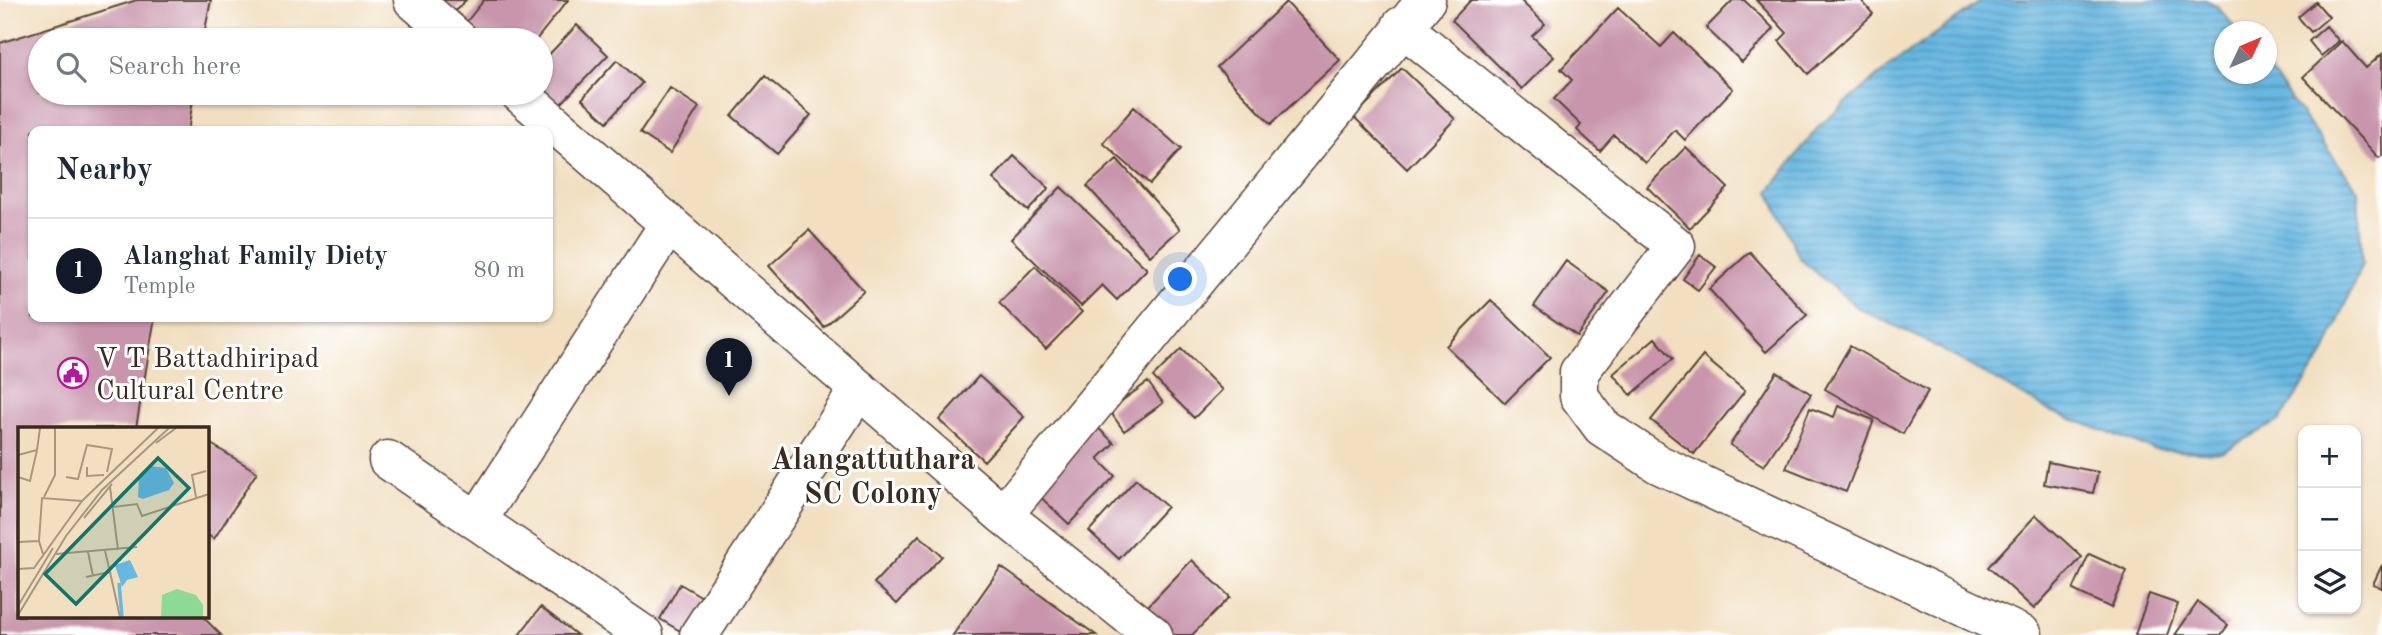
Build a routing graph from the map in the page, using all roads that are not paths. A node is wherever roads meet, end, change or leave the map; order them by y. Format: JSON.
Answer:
{"nodes":[{"id":1,"x":413,"y":0,"type":"edge"},
{"id":2,"x":1414,"y":13,"type":"edge"},
{"id":3,"x":445,"y":28,"type":"edge"},
{"id":4,"x":533,"y":105,"type":"edge"},
{"id":5,"x":669,"y":224,"type":"junction"},
{"id":6,"x":859,"y":389,"type":"junction"},
{"id":7,"x":388,"y":460,"type":"dead end"},
{"id":8,"x":1003,"y":515,"type":"junction"},
{"id":9,"x":477,"y":521,"type":"junction"},
{"id":10,"x":644,"y":635,"type":"edge"},
{"id":11,"x":699,"y":635,"type":"edge"},
{"id":12,"x":1153,"y":635,"type":"edge"},
{"id":13,"x":2023,"y":635,"type":"edge"}],
"edges":[{"from":1,"to":3,"type":"street"},
{"from":2,"to":8,"type":"street"},
{"from":2,"to":13,"type":"street"},
{"from":4,"to":5,"type":"street"},
{"from":5,"to":6,"type":"street"},
{"from":5,"to":9,"type":"street"},
{"from":6,"to":8,"type":"street"},
{"from":6,"to":11,"type":"street"},
{"from":7,"to":9,"type":"street"},
{"from":8,"to":12,"type":"street"},
{"from":9,"to":10,"type":"street"}]}
